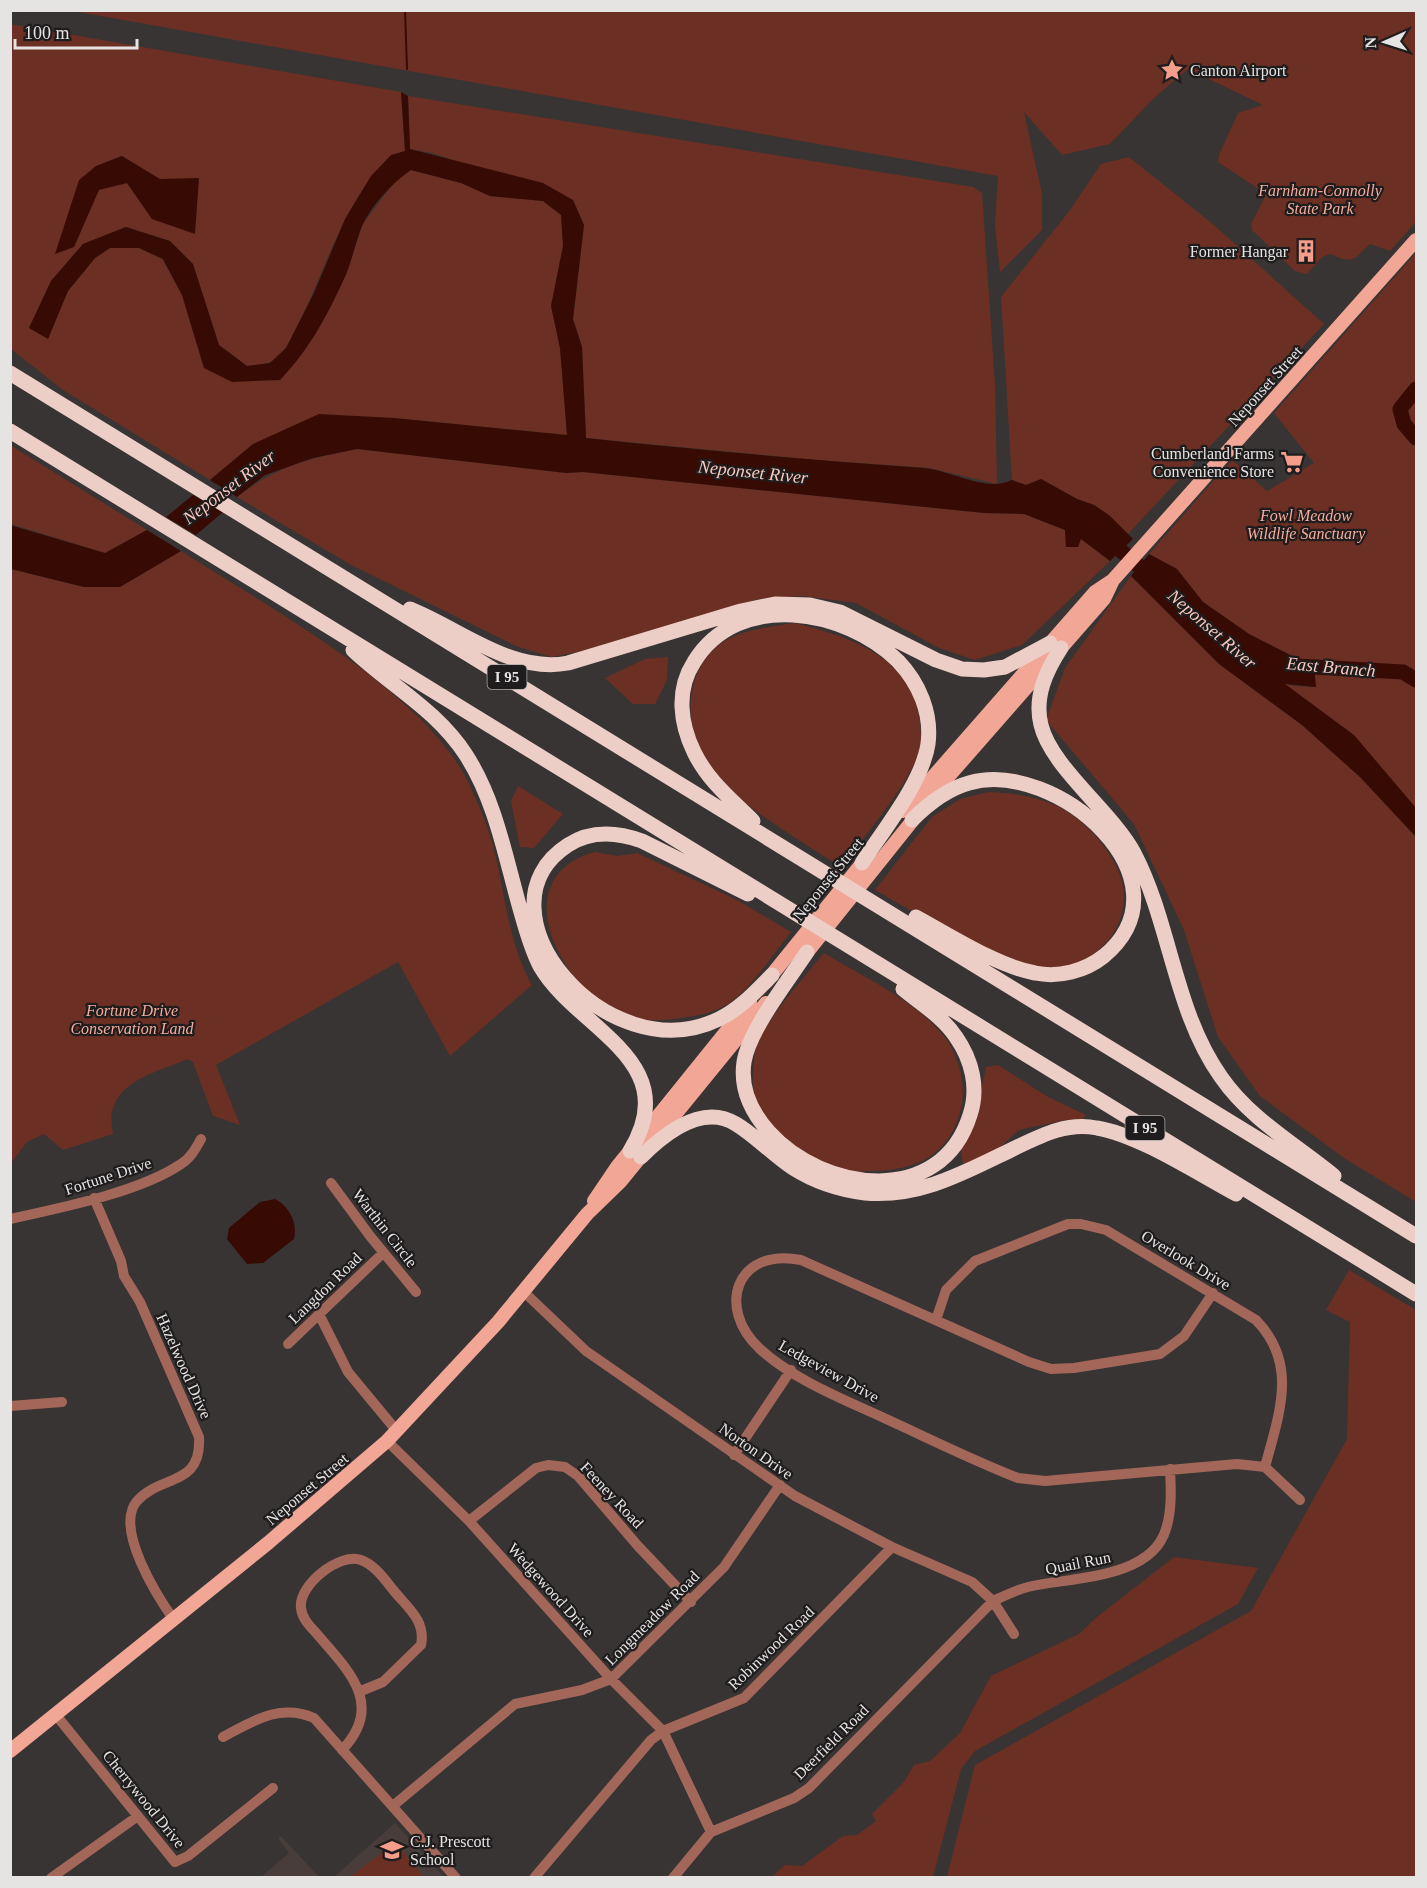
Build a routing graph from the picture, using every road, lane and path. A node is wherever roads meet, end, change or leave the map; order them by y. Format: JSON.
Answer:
{"nodes":[{"id":1,"x":1416,"y":240,"type":"edge"},
{"id":2,"x":10,"y":373,"type":"edge"},
{"id":3,"x":10,"y":431,"type":"edge"},
{"id":4,"x":368,"y":592,"type":"junction"},
{"id":5,"x":329,"y":627,"type":"junction"},
{"id":6,"x":1055,"y":645,"type":"junction"},
{"id":7,"x":912,"y":820,"type":"junction"},
{"id":8,"x":775,"y":842,"type":"junction"},
{"id":9,"x":868,"y":866,"type":"junction"},
{"id":10,"x":860,"y":894,"type":"junction"},
{"id":11,"x":786,"y":907,"type":"junction"},
{"id":12,"x":801,"y":949,"type":"junction"},
{"id":13,"x":874,"y":962,"type":"junction"},
{"id":14,"x":772,"y":975,"type":"junction"},
{"id":15,"x":201,"y":1139,"type":"dead end"},
{"id":16,"x":636,"y":1154,"type":"junction"},
{"id":17,"x":331,"y":1183,"type":"dead end"},
{"id":18,"x":93,"y":1198,"type":"junction"},
{"id":19,"x":1378,"y":1212,"type":"junction"},
{"id":20,"x":10,"y":1219,"type":"edge"},
{"id":21,"x":1296,"y":1220,"type":"junction"},
{"id":22,"x":1416,"y":1236,"type":"edge"},
{"id":23,"x":383,"y":1253,"type":"junction"},
{"id":24,"x":416,"y":1292,"type":"dead end"},
{"id":25,"x":524,"y":1292,"type":"junction"},
{"id":26,"x":1213,"y":1293,"type":"junction"},
{"id":27,"x":1416,"y":1294,"type":"edge"},
{"id":28,"x":319,"y":1314,"type":"junction"},
{"id":29,"x":936,"y":1320,"type":"junction"},
{"id":30,"x":288,"y":1344,"type":"dead end"},
{"id":31,"x":791,"y":1370,"type":"junction"},
{"id":32,"x":62,"y":1402,"type":"dead end"},
{"id":33,"x":10,"y":1406,"type":"edge"},
{"id":34,"x":392,"y":1435,"type":"junction"},
{"id":35,"x":734,"y":1455,"type":"junction"},
{"id":36,"x":1265,"y":1467,"type":"junction"},
{"id":37,"x":1170,"y":1469,"type":"junction"},
{"id":38,"x":780,"y":1485,"type":"junction"},
{"id":39,"x":1300,"y":1500,"type":"dead end"},
{"id":40,"x":469,"y":1521,"type":"junction"},
{"id":41,"x":892,"y":1547,"type":"junction"},
{"id":42,"x":993,"y":1601,"type":"junction"},
{"id":43,"x":691,"y":1602,"type":"junction"},
{"id":44,"x":174,"y":1620,"type":"junction"},
{"id":45,"x":1014,"y":1634,"type":"dead end"},
{"id":46,"x":611,"y":1679,"type":"junction"},
{"id":47,"x":361,"y":1692,"type":"junction"},
{"id":48,"x":56,"y":1715,"type":"junction"},
{"id":49,"x":663,"y":1731,"type":"junction"},
{"id":50,"x":223,"y":1737,"type":"dead end"},
{"id":51,"x":342,"y":1750,"type":"junction"},
{"id":52,"x":10,"y":1751,"type":"edge"},
{"id":53,"x":273,"y":1788,"type":"dead end"},
{"id":54,"x":394,"y":1805,"type":"junction"},
{"id":55,"x":138,"y":1816,"type":"junction"},
{"id":56,"x":711,"y":1832,"type":"junction"},
{"id":57,"x":51,"y":1878,"type":"edge"},
{"id":58,"x":456,"y":1878,"type":"edge"},
{"id":59,"x":534,"y":1878,"type":"edge"},
{"id":60,"x":673,"y":1878,"type":"edge"}],
"edges":[{"from":1,"to":6,"type":"main road","name":"Neponset Street"},
{"from":2,"to":4,"type":"highway","number":"I 95"},
{"from":3,"to":5,"type":"highway","number":"I 95"},
{"from":4,"to":6,"type":"highway"},
{"from":4,"to":8,"type":"highway","number":"I 95"},
{"from":5,"to":11,"type":"highway","number":"I 95"},
{"from":5,"to":16,"type":"highway"},
{"from":6,"to":7,"type":"main road","name":"Neponset Street"},
{"from":6,"to":9,"type":"main road","name":"Neponset Street"},
{"from":6,"to":19,"type":"highway"},
{"from":7,"to":9,"type":"main road","name":"Neponset Street"},
{"from":7,"to":10,"type":"highway"},
{"from":8,"to":9,"type":"highway"},
{"from":8,"to":10,"type":"highway","number":"I 95"},
{"from":9,"to":12,"type":"main road","name":"Neponset Street"},
{"from":10,"to":19,"type":"highway","number":"I 95"},
{"from":11,"to":13,"type":"highway","number":"I 95"},
{"from":11,"to":14,"type":"highway"},
{"from":12,"to":13,"type":"highway"},
{"from":12,"to":14,"type":"main road","name":"Neponset Street"},
{"from":12,"to":16,"type":"main road","name":"Neponset Street"},
{"from":13,"to":21,"type":"highway","number":"I 95"},
{"from":14,"to":16,"type":"main road","name":"Neponset Street"},
{"from":15,"to":18,"type":"street","name":"Fortune Drive"},
{"from":16,"to":21,"type":"highway"},
{"from":16,"to":25,"type":"main road","name":"Neponset Street"},
{"from":17,"to":23,"type":"street","name":"Warthin Circle"},
{"from":18,"to":20,"type":"street","name":"Fortune Drive"},
{"from":18,"to":44,"type":"street","name":"Hazelwood Drive"},
{"from":19,"to":22,"type":"highway","number":"I 95"},
{"from":21,"to":27,"type":"highway","number":"I 95"},
{"from":23,"to":24,"type":"street","name":"Warthin Circle"},
{"from":23,"to":28,"type":"street","name":"Langdon Road"},
{"from":25,"to":34,"type":"main road","name":"Neponset Street"},
{"from":25,"to":35,"type":"street","name":"Norton Drive"},
{"from":26,"to":29,"type":"street","name":"Ledgeview Drive"},
{"from":26,"to":29,"type":"street","name":"Overlook Drive"},
{"from":26,"to":36,"type":"street","name":"Overlook Drive"},
{"from":28,"to":30,"type":"street","name":"Langdon Road"},
{"from":28,"to":34,"type":"street","name":"Wedgewood Drive"},
{"from":29,"to":31,"type":"street","name":"Ledgeview Drive"},
{"from":31,"to":35,"type":"street"},
{"from":31,"to":37,"type":"street","name":"Ledgeview Drive"},
{"from":32,"to":33,"type":"street"},
{"from":34,"to":40,"type":"street","name":"Wedgewood Drive"},
{"from":34,"to":44,"type":"main road","name":"Neponset Street"},
{"from":35,"to":38,"type":"street","name":"Norton Drive"},
{"from":36,"to":37,"type":"street","name":"Ledgeview Drive"},
{"from":36,"to":39,"type":"street"},
{"from":37,"to":42,"type":"street","name":"Quail Run"},
{"from":38,"to":41,"type":"street","name":"Norton Drive"},
{"from":38,"to":43,"type":"street","name":"Longmeadow Road"},
{"from":40,"to":43,"type":"street","name":"Feeney Road"},
{"from":40,"to":46,"type":"street","name":"Wedgewood Drive"},
{"from":41,"to":42,"type":"street","name":"Norton Drive"},
{"from":41,"to":49,"type":"street","name":"Robinwood Road"},
{"from":42,"to":45,"type":"street","name":"Norton Drive"},
{"from":42,"to":56,"type":"street","name":"Deerfield Road"},
{"from":43,"to":46,"type":"street","name":"Longmeadow Road"},
{"from":44,"to":48,"type":"main road","name":"Neponset Street"},
{"from":46,"to":49,"type":"street","name":"Wedgewood Drive"},
{"from":46,"to":54,"type":"street","name":"Longmeadow Road"},
{"from":47,"to":47,"type":"street"},
{"from":47,"to":51,"type":"street"},
{"from":48,"to":52,"type":"main road","name":"Neponset Street"},
{"from":48,"to":55,"type":"street","name":"Cherrywood Drive"},
{"from":49,"to":56,"type":"street","name":"Wedgewood Drive"},
{"from":49,"to":59,"type":"street","name":"Robinwood Road"},
{"from":50,"to":51,"type":"street"},
{"from":51,"to":54,"type":"street"},
{"from":53,"to":55,"type":"street","name":"Cherrywood Drive"},
{"from":54,"to":58,"type":"street"},
{"from":55,"to":57,"type":"street"},
{"from":56,"to":60,"type":"street","name":"Deerfield Road"}]}
